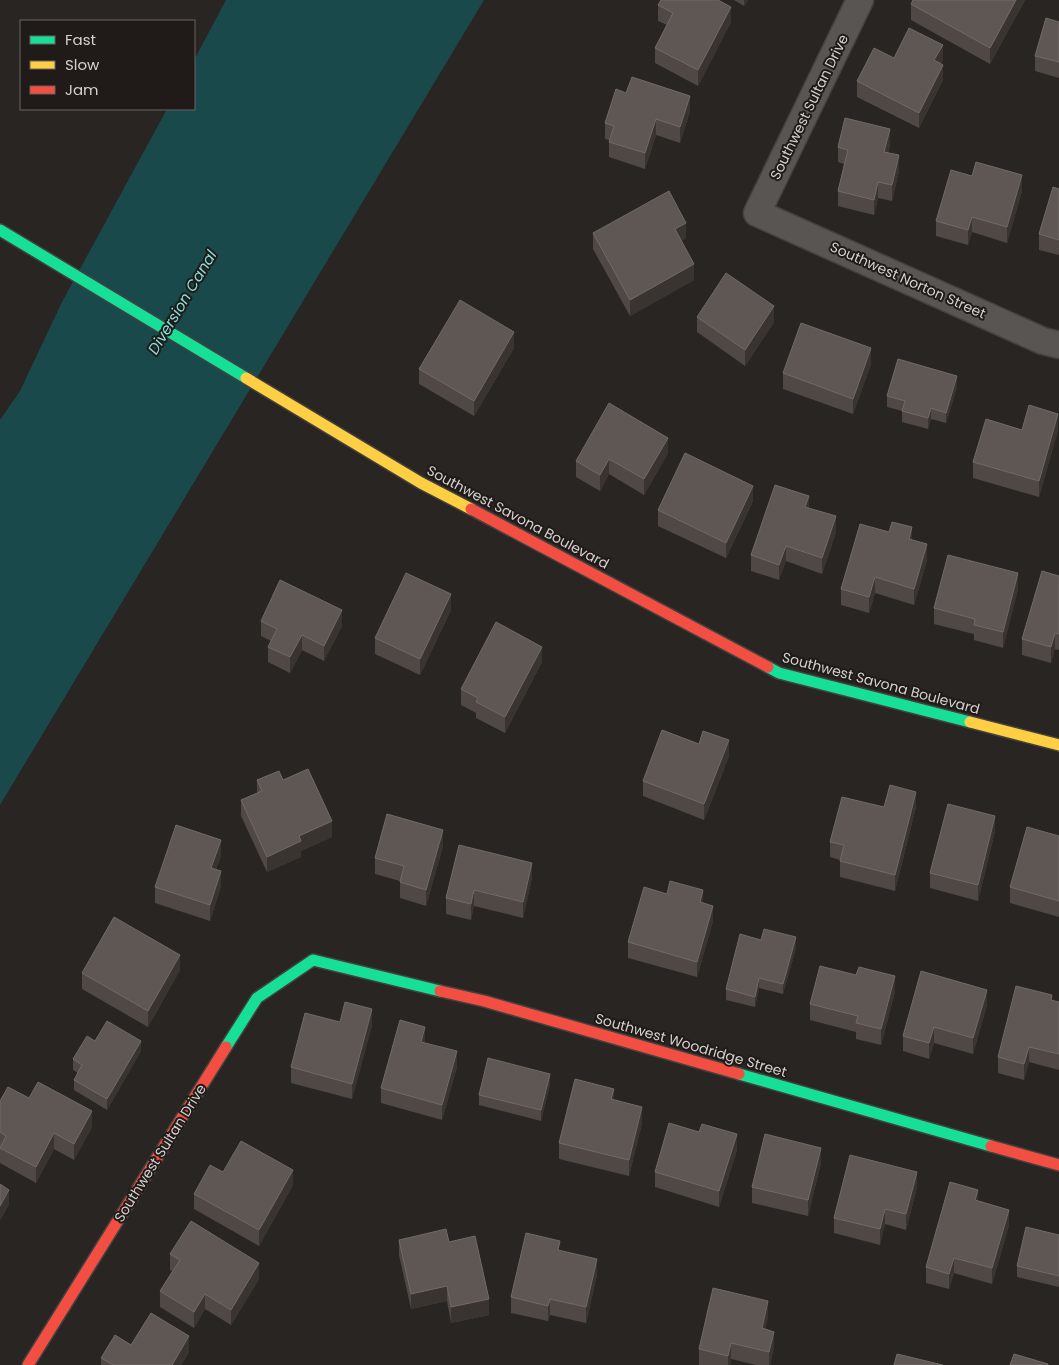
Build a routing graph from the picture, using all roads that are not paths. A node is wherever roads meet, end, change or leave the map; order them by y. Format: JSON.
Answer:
{"nodes":[{"id":1,"x":860,"y":0,"type":"edge"},
{"id":2,"x":757,"y":213,"type":"joint"},
{"id":3,"x":0,"y":230,"type":"edge"},
{"id":4,"x":1059,"y":345,"type":"edge"},
{"id":5,"x":1059,"y":745,"type":"edge"},
{"id":6,"x":313,"y":960,"type":"joint"},
{"id":7,"x":1059,"y":1165,"type":"edge"},
{"id":8,"x":28,"y":1365,"type":"edge"}],
"edges":[{"from":1,"to":2,"type":"street","name":"Southwest Sultan Drive"},
{"from":2,"to":4,"type":"street","name":"Southwest Norton Street"},
{"from":3,"to":5,"type":"street","name":"Southwest Savona Boulevard"},
{"from":6,"to":7,"type":"street","name":"Southwest Woodridge Street"},
{"from":6,"to":8,"type":"street","name":"Southwest Sultan Drive"}]}
